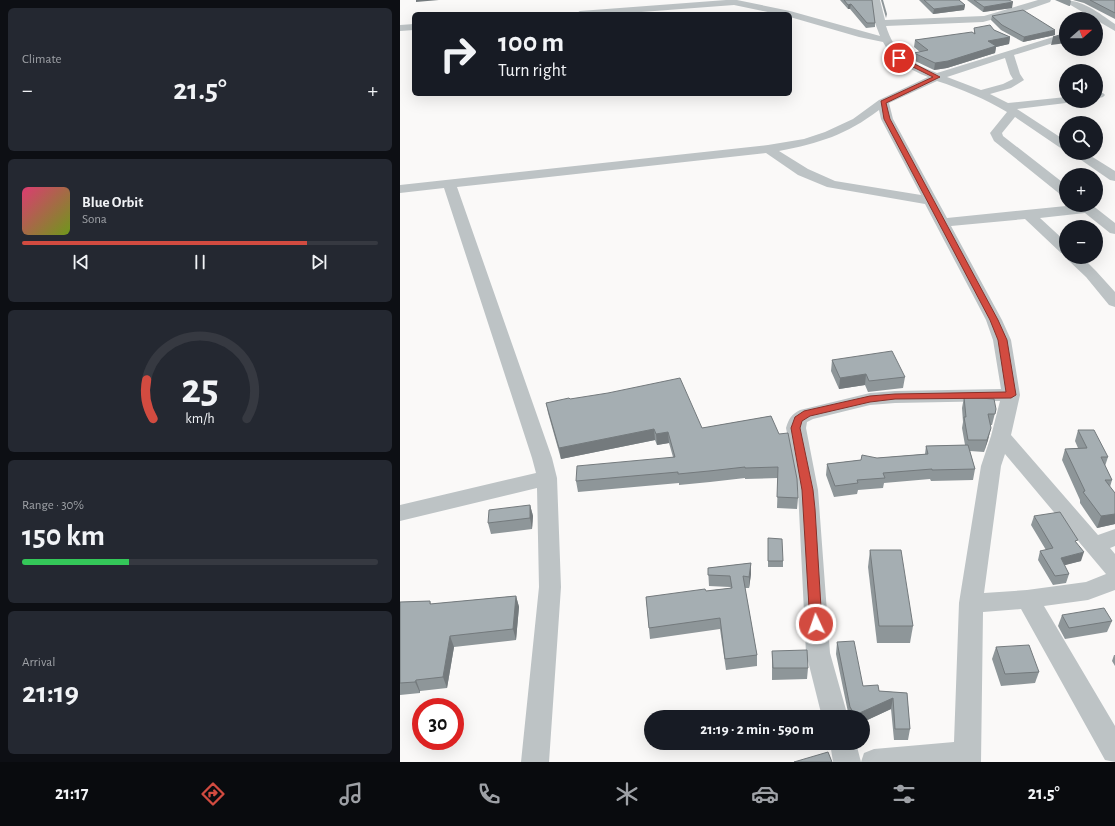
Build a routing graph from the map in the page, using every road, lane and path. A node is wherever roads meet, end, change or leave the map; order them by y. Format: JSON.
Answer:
{"nodes":[{"id":1,"x":876,"y":0,"type":"edge"},
{"id":2,"x":1047,"y":0,"type":"edge"},
{"id":3,"x":1066,"y":0,"type":"edge"},
{"id":4,"x":972,"y":10,"type":"dead end"},
{"id":5,"x":606,"y":12,"type":"edge"},
{"id":6,"x":781,"y":12,"type":"edge"},
{"id":7,"x":792,"y":14,"type":"edge"},
{"id":8,"x":982,"y":18,"type":"junction"},
{"id":9,"x":880,"y":24,"type":"junction"},
{"id":10,"x":1113,"y":26,"type":"edge"},
{"id":11,"x":412,"y":27,"type":"edge"},
{"id":12,"x":1103,"y":27,"type":"edge"},
{"id":13,"x":400,"y":28,"type":"edge"},
{"id":14,"x":991,"y":28,"type":"edge"},
{"id":15,"x":1059,"y":38,"type":"edge"},
{"id":16,"x":887,"y":40,"type":"junction"},
{"id":17,"x":1011,"y":48,"type":"junction"},
{"id":18,"x":983,"y":62,"type":"junction"},
{"id":19,"x":1015,"y":74,"type":"junction"},
{"id":20,"x":937,"y":77,"type":"junction"},
{"id":21,"x":981,"y":93,"type":"junction"},
{"id":22,"x":1059,"y":101,"type":"edge"},
{"id":23,"x":1009,"y":110,"type":"junction"},
{"id":24,"x":885,"y":111,"type":"junction"},
{"id":25,"x":1059,"y":142,"type":"edge"},
{"id":26,"x":768,"y":149,"type":"junction"},
{"id":27,"x":1088,"y":160,"type":"edge"},
{"id":28,"x":1115,"y":177,"type":"edge"},
{"id":29,"x":450,"y":184,"type":"junction"},
{"id":30,"x":1059,"y":186,"type":"edge"},
{"id":31,"x":400,"y":189,"type":"edge"},
{"id":32,"x":931,"y":201,"type":"junction"},
{"id":33,"x":1059,"y":211,"type":"edge"},
{"id":34,"x":1092,"y":212,"type":"edge"},
{"id":35,"x":1029,"y":215,"type":"junction"},
{"id":36,"x":942,"y":223,"type":"junction"},
{"id":37,"x":1115,"y":230,"type":"edge"},
{"id":38,"x":1059,"y":243,"type":"edge"},
{"id":39,"x":1080,"y":264,"type":"edge"},
{"id":40,"x":1115,"y":302,"type":"edge"},
{"id":41,"x":1011,"y":395,"type":"junction"},
{"id":42,"x":1001,"y":436,"type":"junction"},
{"id":43,"x":547,"y":478,"type":"junction"},
{"id":44,"x":400,"y":513,"type":"edge"},
{"id":45,"x":1115,"y":537,"type":"edge"},
{"id":46,"x":1094,"y":545,"type":"junction"},
{"id":47,"x":1115,"y":569,"type":"edge"},
{"id":48,"x":1115,"y":580,"type":"edge"},
{"id":49,"x":1027,"y":599,"type":"junction"},
{"id":50,"x":970,"y":603,"type":"junction"},
{"id":51,"x":834,"y":710,"type":"edge"},
{"id":52,"x":844,"y":750,"type":"edge"},
{"id":53,"x":1115,"y":751,"type":"edge"},
{"id":54,"x":967,"y":758,"type":"edge"},
{"id":55,"x":535,"y":762,"type":"edge"},
{"id":56,"x":847,"y":762,"type":"edge"},
{"id":57,"x":874,"y":762,"type":"edge"}],
"edges":[{"from":1,"to":9,"type":"street"},
{"from":2,"to":8,"type":"street"},
{"from":3,"to":10,"type":"street"},
{"from":4,"to":8,"type":"street"},
{"from":5,"to":6,"type":"street"},
{"from":7,"to":16,"type":"street"},
{"from":8,"to":9,"type":"street"},
{"from":8,"to":14,"type":"street"},
{"from":9,"to":16,"type":"street"},
{"from":10,"to":12,"type":"street"},
{"from":11,"to":13,"type":"street"},
{"from":15,"to":17,"type":"street"},
{"from":16,"to":20,"type":"street"},
{"from":17,"to":18,"type":"street"},
{"from":17,"to":19,"type":"street"},
{"from":18,"to":19,"type":"street"},
{"from":18,"to":20,"type":"street"},
{"from":19,"to":21,"type":"street"},
{"from":20,"to":21,"type":"street"},
{"from":20,"to":24,"type":"street"},
{"from":21,"to":23,"type":"street"},
{"from":22,"to":23,"type":"street"},
{"from":23,"to":25,"type":"street"},
{"from":23,"to":30,"type":"street"},
{"from":24,"to":26,"type":"street"},
{"from":24,"to":32,"type":"street"},
{"from":26,"to":29,"type":"street"},
{"from":26,"to":32,"type":"street"},
{"from":27,"to":28,"type":"street"},
{"from":29,"to":31,"type":"street"},
{"from":29,"to":43,"type":"street"},
{"from":32,"to":36,"type":"street"},
{"from":33,"to":35,"type":"street"},
{"from":34,"to":37,"type":"street"},
{"from":35,"to":36,"type":"street"},
{"from":35,"to":38,"type":"street"},
{"from":36,"to":41,"type":"street"},
{"from":39,"to":40,"type":"street"},
{"from":41,"to":42,"type":"street"},
{"from":41,"to":51,"type":"street"},
{"from":42,"to":46,"type":"street"},
{"from":42,"to":50,"type":"street"},
{"from":43,"to":44,"type":"street"},
{"from":43,"to":55,"type":"street"},
{"from":45,"to":46,"type":"street"},
{"from":46,"to":47,"type":"street"},
{"from":48,"to":49,"type":"street"},
{"from":49,"to":50,"type":"street"},
{"from":49,"to":53,"type":"street"},
{"from":50,"to":54,"type":"street"},
{"from":52,"to":56,"type":"street"},
{"from":54,"to":57,"type":"street"}]}
